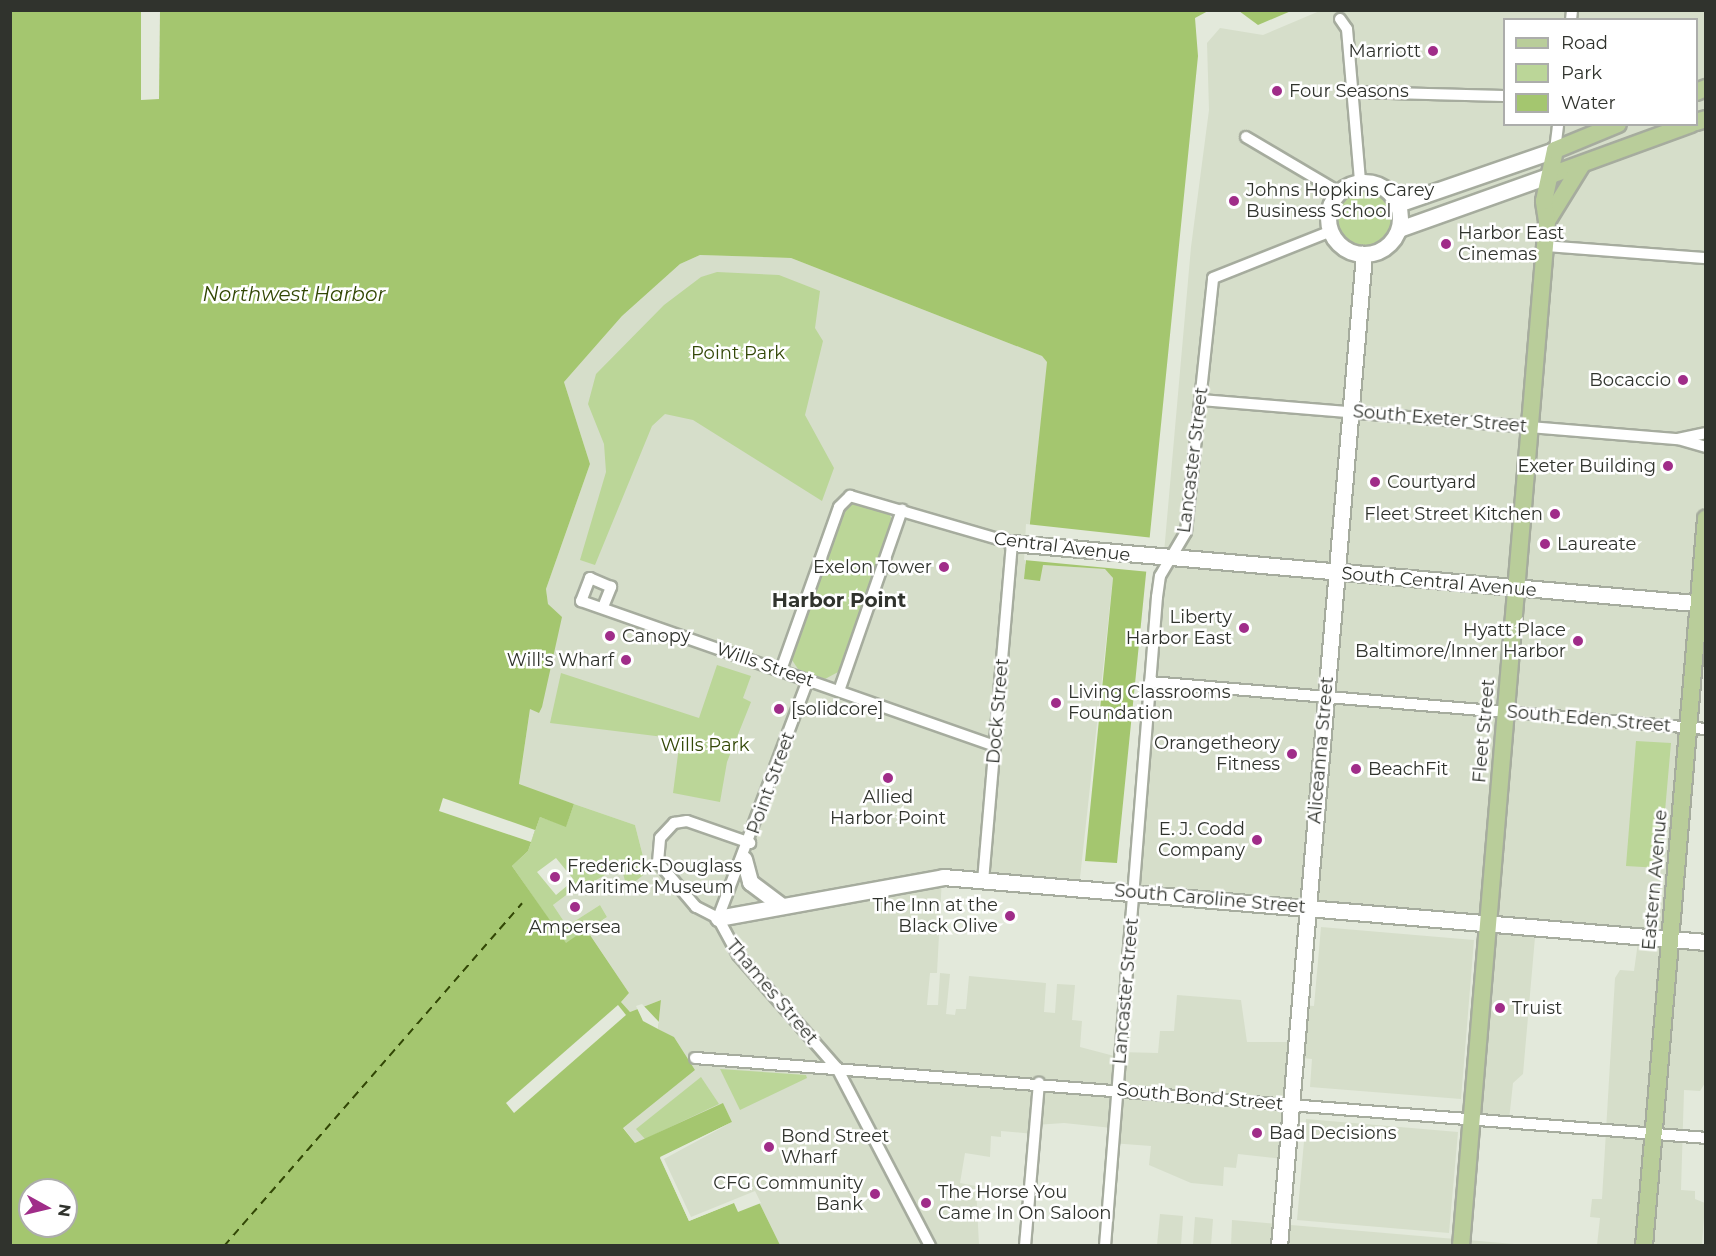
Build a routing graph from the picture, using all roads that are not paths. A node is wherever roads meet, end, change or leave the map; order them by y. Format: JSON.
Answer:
{"nodes":[{"id":1,"x":1340,"y":19,"type":"dead end"},
{"id":2,"x":1352,"y":92,"type":"junction"},
{"id":3,"x":1503,"y":96,"type":"edge"},
{"id":4,"x":1558,"y":126,"type":"edge"},
{"id":5,"x":1613,"y":126,"type":"edge"},
{"id":6,"x":1685,"y":126,"type":"edge"},
{"id":7,"x":1246,"y":137,"type":"dead end"},
{"id":8,"x":1555,"y":150,"type":"junction"},
{"id":9,"x":1586,"y":163,"type":"junction"},
{"id":10,"x":1551,"y":175,"type":"junction"},
{"id":11,"x":1360,"y":182,"type":"junction"},
{"id":12,"x":1339,"y":192,"type":"junction"},
{"id":13,"x":1398,"y":204,"type":"junction"},
{"id":14,"x":1547,"y":221,"type":"junction"},
{"id":15,"x":1398,"y":229,"type":"junction"},
{"id":16,"x":1330,"y":231,"type":"junction"},
{"id":17,"x":1545,"y":246,"type":"junction"},
{"id":18,"x":1364,"y":254,"type":"junction"},
{"id":19,"x":1706,"y":258,"type":"edge"},
{"id":20,"x":1201,"y":400,"type":"junction"},
{"id":21,"x":1351,"y":412,"type":"junction"},
{"id":22,"x":1529,"y":426,"type":"junction"},
{"id":23,"x":1706,"y":433,"type":"edge"},
{"id":24,"x":1678,"y":439,"type":"junction"},
{"id":25,"x":1706,"y":447,"type":"edge"},
{"id":26,"x":902,"y":510,"type":"junction"},
{"id":27,"x":1706,"y":519,"type":"edge"},
{"id":28,"x":1017,"y":543,"type":"junction"},
{"id":29,"x":1173,"y":559,"type":"junction"},
{"id":30,"x":1336,"y":573,"type":"junction"},
{"id":31,"x":1516,"y":588,"type":"junction"},
{"id":32,"x":1702,"y":604,"type":"edge"},
{"id":33,"x":603,"y":607,"type":"dead end"},
{"id":34,"x":781,"y":670,"type":"junction"},
{"id":35,"x":808,"y":680,"type":"junction"},
{"id":36,"x":1150,"y":682,"type":"junction"},
{"id":37,"x":839,"y":691,"type":"junction"},
{"id":38,"x":1325,"y":696,"type":"junction"},
{"id":39,"x":1505,"y":712,"type":"junction"},
{"id":40,"x":1688,"y":727,"type":"junction"},
{"id":41,"x":1706,"y":729,"type":"edge"},
{"id":42,"x":995,"y":746,"type":"junction"},
{"id":43,"x":750,"y":843,"type":"junction"},
{"id":44,"x":744,"y":859,"type":"junction"},
{"id":45,"x":983,"y":880,"type":"junction"},
{"id":46,"x":1134,"y":892,"type":"junction"},
{"id":47,"x":782,"y":906,"type":"junction"},
{"id":48,"x":1307,"y":906,"type":"junction"},
{"id":49,"x":718,"y":918,"type":"junction"},
{"id":50,"x":1488,"y":923,"type":"junction"},
{"id":51,"x":1670,"y":939,"type":"junction"},
{"id":52,"x":1706,"y":942,"type":"edge"},
{"id":53,"x":695,"y":1058,"type":"dead end"},
{"id":54,"x":837,"y":1068,"type":"junction"},
{"id":55,"x":1040,"y":1083,"type":"junction"},
{"id":56,"x":1118,"y":1090,"type":"junction"},
{"id":57,"x":1291,"y":1105,"type":"junction"},
{"id":58,"x":1471,"y":1119,"type":"junction"},
{"id":59,"x":1653,"y":1134,"type":"junction"},
{"id":60,"x":1706,"y":1138,"type":"edge"},
{"id":61,"x":930,"y":1245,"type":"edge"},
{"id":62,"x":1025,"y":1245,"type":"edge"},
{"id":63,"x":1105,"y":1245,"type":"edge"},
{"id":64,"x":1279,"y":1245,"type":"edge"},
{"id":65,"x":1461,"y":1245,"type":"edge"},
{"id":66,"x":1644,"y":1245,"type":"edge"}],
"edges":[{"from":1,"to":2,"type":"street"},
{"from":2,"to":3,"type":"street"},
{"from":2,"to":11,"type":"street"},
{"from":4,"to":8,"type":"street","name":"Fleet Street"},
{"from":5,"to":8,"type":"main road"},
{"from":6,"to":9,"type":"main road"},
{"from":7,"to":12,"type":"street"},
{"from":8,"to":10,"type":"main road","name":"Fleet Street"},
{"from":8,"to":13,"type":"street"},
{"from":9,"to":10,"type":"main road"},
{"from":9,"to":14,"type":"main road","name":"Fleet Street"},
{"from":10,"to":14,"type":"main road","name":"Fleet Street"},
{"from":10,"to":15,"type":"street"},
{"from":11,"to":12,"type":"street"},
{"from":11,"to":13,"type":"street"},
{"from":12,"to":16,"type":"street"},
{"from":13,"to":15,"type":"street"},
{"from":14,"to":17,"type":"main road","name":"Fleet Street"},
{"from":15,"to":18,"type":"street"},
{"from":16,"to":18,"type":"street"},
{"from":16,"to":20,"type":"street","name":"Lancaster Street"},
{"from":17,"to":19,"type":"street"},
{"from":17,"to":22,"type":"main road","name":"Fleet Street"},
{"from":18,"to":21,"type":"street","name":"Aliceanna Street"},
{"from":20,"to":21,"type":"street","name":"South Exeter Street"},
{"from":20,"to":29,"type":"street","name":"Lancaster Street"},
{"from":21,"to":22,"type":"street","name":"South Exeter Street"},
{"from":21,"to":30,"type":"street","name":"Aliceanna Street"},
{"from":22,"to":24,"type":"street","name":"South Exeter Street"},
{"from":22,"to":31,"type":"main road","name":"Fleet Street"},
{"from":23,"to":24,"type":"street","name":"South Exeter Street"},
{"from":24,"to":25,"type":"street","name":"South Exeter Street"},
{"from":26,"to":28,"type":"street","name":"Central Avenue"},
{"from":26,"to":34,"type":"street","name":"Central Avenue"},
{"from":26,"to":37,"type":"street"},
{"from":27,"to":32,"type":"main road","name":"Eastern Avenue"},
{"from":28,"to":29,"type":"street","name":"Central Avenue"},
{"from":28,"to":42,"type":"street","name":"Dock Street"},
{"from":29,"to":30,"type":"street","name":"South Central Avenue"},
{"from":29,"to":36,"type":"street","name":"Lancaster Street"},
{"from":30,"to":31,"type":"street","name":"South Central Avenue"},
{"from":30,"to":38,"type":"street","name":"Aliceanna Street"},
{"from":31,"to":32,"type":"street","name":"South Central Avenue"},
{"from":31,"to":39,"type":"main road","name":"Fleet Street"},
{"from":32,"to":40,"type":"main road","name":"Eastern Avenue"},
{"from":33,"to":34,"type":"street","name":"Wills Street"},
{"from":34,"to":35,"type":"street","name":"Wills Street"},
{"from":35,"to":37,"type":"street","name":"Wills Street"},
{"from":35,"to":43,"type":"street","name":"Point Street"},
{"from":36,"to":38,"type":"street","name":"South Eden Street"},
{"from":36,"to":46,"type":"street","name":"Lancaster Street"},
{"from":37,"to":42,"type":"street","name":"Wills Street"},
{"from":38,"to":39,"type":"street","name":"South Eden Street"},
{"from":38,"to":48,"type":"street","name":"Aliceanna Street"},
{"from":39,"to":40,"type":"street","name":"South Eden Street"},
{"from":39,"to":50,"type":"main road","name":"Fleet Street"},
{"from":40,"to":41,"type":"street","name":"South Eden Street"},
{"from":40,"to":51,"type":"main road","name":"Eastern Avenue"},
{"from":42,"to":45,"type":"street","name":"Dock Street"},
{"from":43,"to":44,"type":"street","name":"Point Street"},
{"from":43,"to":49,"type":"street","name":"Thames Street"},
{"from":44,"to":47,"type":"street"},
{"from":44,"to":49,"type":"street","name":"Point Street"},
{"from":45,"to":46,"type":"street","name":"South Caroline Street"},
{"from":45,"to":47,"type":"street","name":"South Caroline Street"},
{"from":46,"to":48,"type":"street","name":"South Caroline Street"},
{"from":46,"to":56,"type":"street","name":"Lancaster Street"},
{"from":47,"to":49,"type":"street","name":"South Caroline Street"},
{"from":48,"to":50,"type":"street","name":"South Caroline Street"},
{"from":48,"to":57,"type":"street","name":"Aliceanna Street"},
{"from":49,"to":54,"type":"street","name":"Thames Street"},
{"from":50,"to":51,"type":"street","name":"South Caroline Street"},
{"from":50,"to":58,"type":"main road","name":"Fleet Street"},
{"from":51,"to":52,"type":"street","name":"South Caroline Street"},
{"from":51,"to":59,"type":"main road","name":"Eastern Avenue"},
{"from":53,"to":54,"type":"street","name":"South Bond Street"},
{"from":54,"to":55,"type":"street","name":"South Bond Street"},
{"from":54,"to":61,"type":"street","name":"Thames Street"},
{"from":55,"to":56,"type":"street","name":"South Bond Street"},
{"from":55,"to":62,"type":"street"},
{"from":56,"to":57,"type":"street","name":"South Bond Street"},
{"from":56,"to":63,"type":"street","name":"Lancaster Street"},
{"from":57,"to":58,"type":"street","name":"South Bond Street"},
{"from":57,"to":64,"type":"street","name":"Aliceanna Street"},
{"from":58,"to":59,"type":"street","name":"South Bond Street"},
{"from":58,"to":65,"type":"main road","name":"Fleet Street"},
{"from":59,"to":60,"type":"street","name":"South Bond Street"},
{"from":59,"to":66,"type":"main road","name":"Eastern Avenue"}]}
